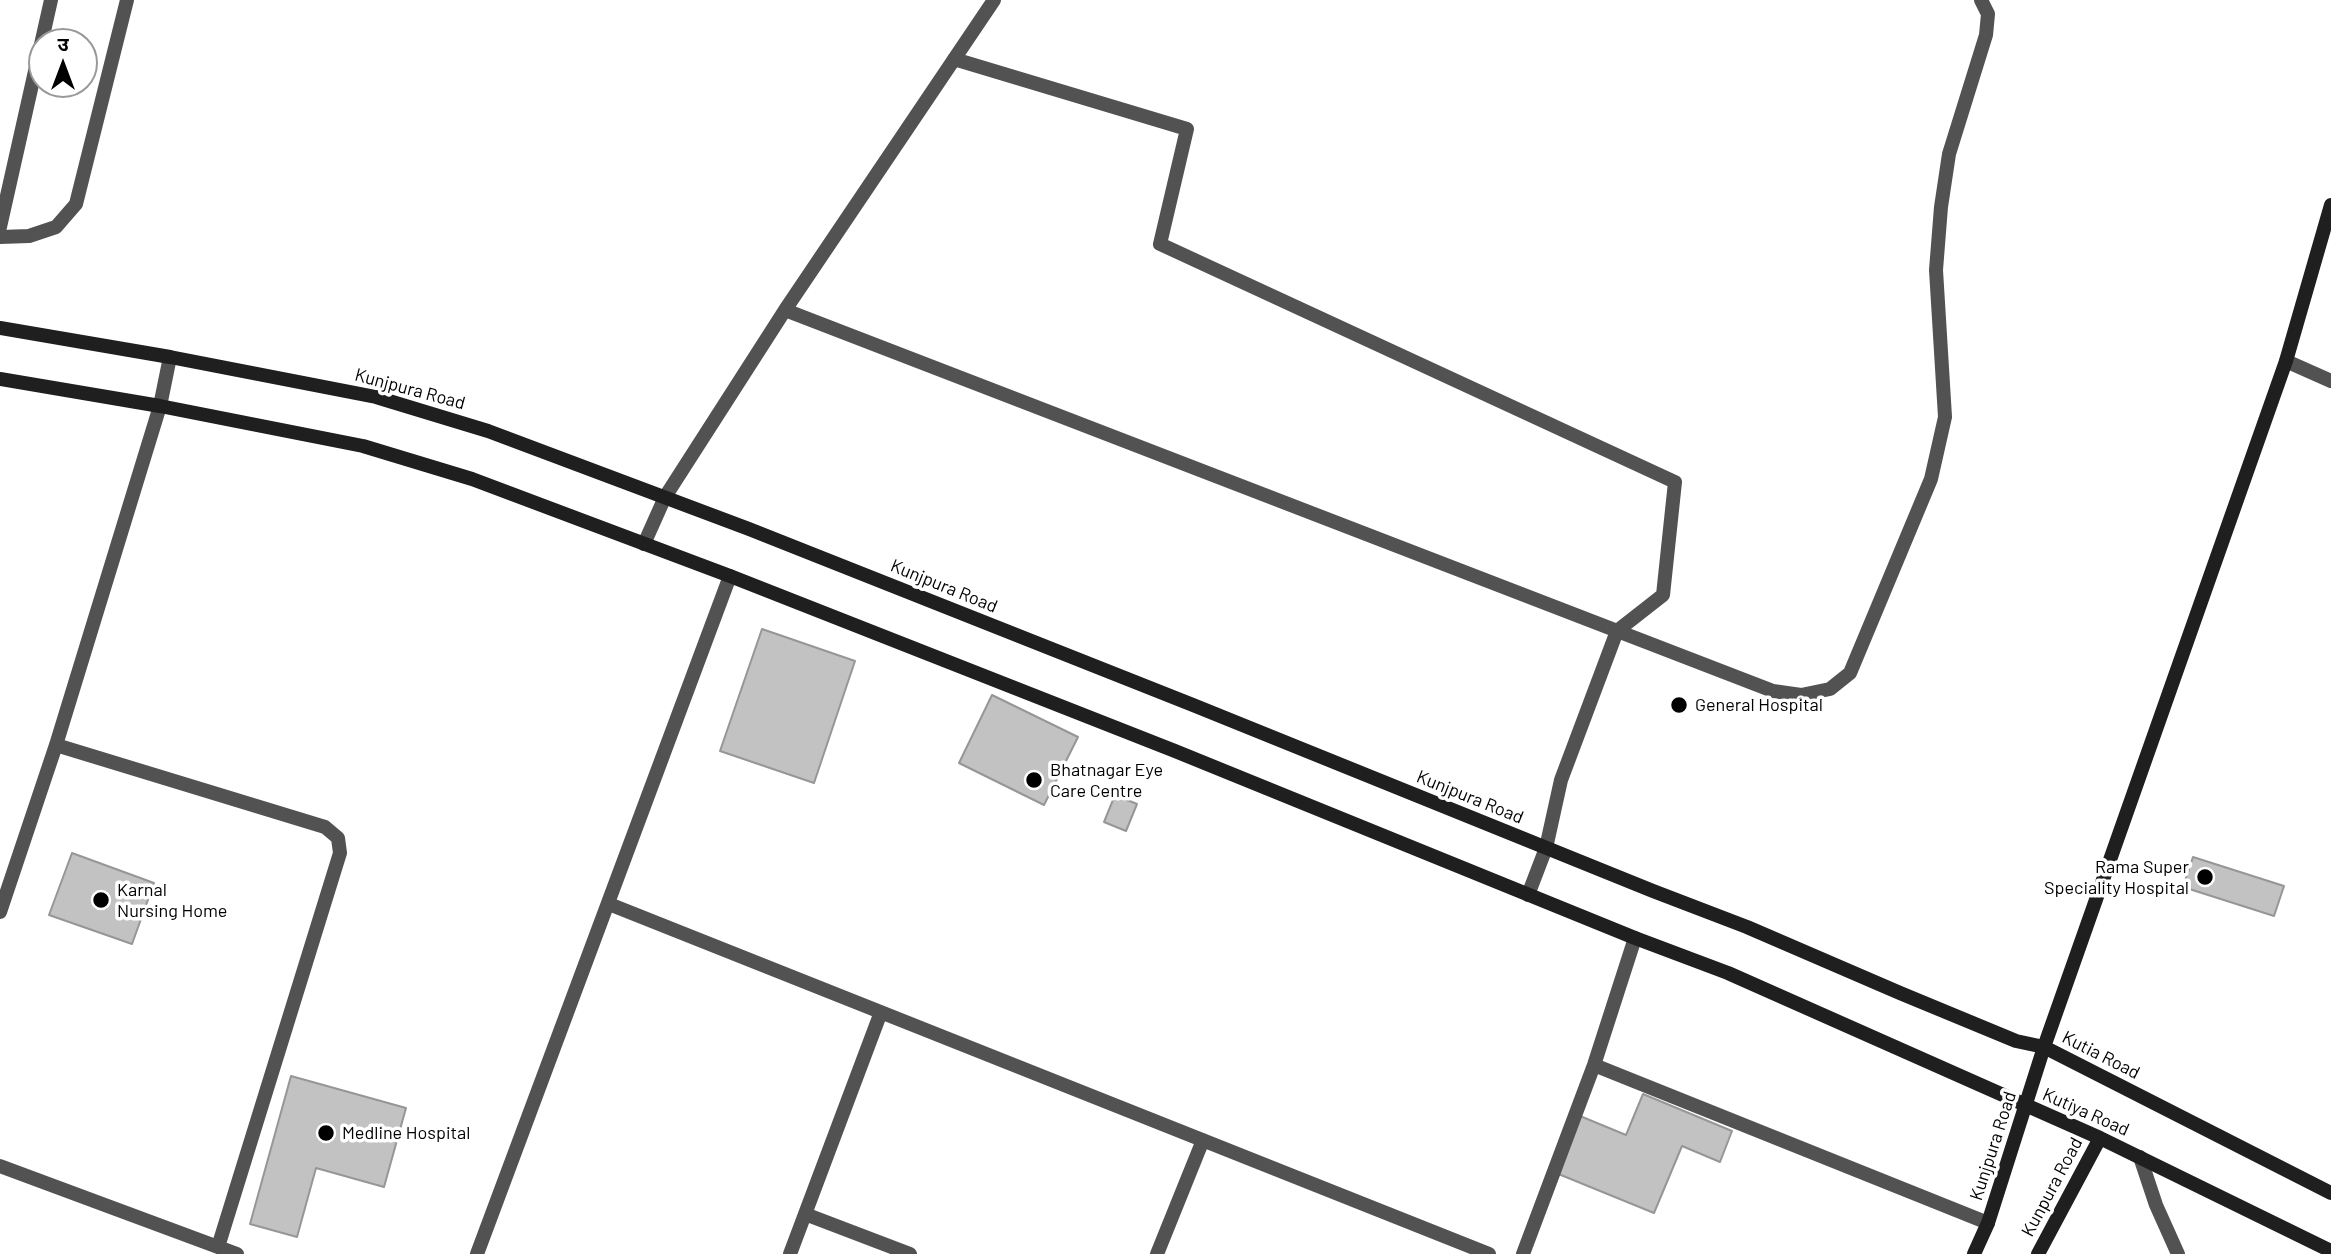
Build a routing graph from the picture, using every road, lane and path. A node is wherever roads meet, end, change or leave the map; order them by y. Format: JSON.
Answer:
{"nodes":[{"id":1,"x":51,"y":0,"type":"edge"},
{"id":2,"x":127,"y":0,"type":"edge"},
{"id":3,"x":994,"y":0,"type":"edge"},
{"id":4,"x":1981,"y":0,"type":"edge"},
{"id":5,"x":954,"y":60,"type":"junction"},
{"id":6,"x":2331,"y":205,"type":"edge"},
{"id":7,"x":0,"y":227,"type":"edge"},
{"id":8,"x":0,"y":237,"type":"edge"},
{"id":9,"x":785,"y":310,"type":"junction"},
{"id":10,"x":0,"y":328,"type":"edge"},
{"id":11,"x":170,"y":357,"type":"junction"},
{"id":12,"x":2286,"y":361,"type":"junction"},
{"id":13,"x":0,"y":379,"type":"edge"},
{"id":14,"x":2331,"y":381,"type":"edge"},
{"id":15,"x":160,"y":406,"type":"junction"},
{"id":16,"x":666,"y":497,"type":"junction"},
{"id":17,"x":644,"y":544,"type":"junction"},
{"id":18,"x":730,"y":576,"type":"junction"},
{"id":19,"x":1617,"y":631,"type":"junction"},
{"id":20,"x":56,"y":745,"type":"junction"},
{"id":21,"x":1546,"y":848,"type":"junction"},
{"id":22,"x":1528,"y":895,"type":"junction"},
{"id":23,"x":609,"y":904,"type":"junction"},
{"id":24,"x":0,"y":912,"type":"edge"},
{"id":25,"x":1635,"y":938,"type":"junction"},
{"id":26,"x":1846,"y":970,"type":"joint"},
{"id":27,"x":881,"y":1012,"type":"junction"},
{"id":28,"x":2044,"y":1048,"type":"junction"},
{"id":29,"x":1594,"y":1065,"type":"junction"},
{"id":30,"x":2026,"y":1105,"type":"junction"},
{"id":31,"x":2100,"y":1138,"type":"junction"},
{"id":32,"x":1203,"y":1140,"type":"junction"},
{"id":33,"x":2140,"y":1157,"type":"junction"},
{"id":34,"x":0,"y":1166,"type":"edge"},
{"id":35,"x":2331,"y":1193,"type":"edge"},
{"id":36,"x":806,"y":1214,"type":"junction"},
{"id":37,"x":1988,"y":1223,"type":"junction"},
{"id":38,"x":218,"y":1247,"type":"junction"},
{"id":39,"x":2331,"y":1251,"type":"edge"},
{"id":40,"x":237,"y":1254,"type":"edge"},
{"id":41,"x":477,"y":1254,"type":"edge"},
{"id":42,"x":790,"y":1254,"type":"edge"},
{"id":43,"x":910,"y":1254,"type":"edge"},
{"id":44,"x":1157,"y":1254,"type":"edge"},
{"id":45,"x":1489,"y":1254,"type":"edge"},
{"id":46,"x":1523,"y":1254,"type":"edge"},
{"id":47,"x":1974,"y":1254,"type":"edge"},
{"id":48,"x":2038,"y":1254,"type":"edge"},
{"id":49,"x":2178,"y":1254,"type":"edge"}],
"edges":[{"from":1,"to":7,"type":"street"},
{"from":2,"to":8,"type":"street"},
{"from":3,"to":5,"type":"street"},
{"from":4,"to":19,"type":"street"},
{"from":5,"to":9,"type":"street"},
{"from":5,"to":19,"type":"street"},
{"from":6,"to":12,"type":"street","name":"Kunjpura Road"},
{"from":9,"to":16,"type":"street"},
{"from":9,"to":19,"type":"street"},
{"from":10,"to":11,"type":"street","name":"Kunjpura Road"},
{"from":11,"to":15,"type":"street"},
{"from":11,"to":16,"type":"street","name":"Kunjpura Road"},
{"from":12,"to":14,"type":"street"},
{"from":12,"to":28,"type":"street","name":"Kunjpura Road"},
{"from":13,"to":15,"type":"street"},
{"from":15,"to":17,"type":"street"},
{"from":15,"to":20,"type":"street"},
{"from":16,"to":17,"type":"street"},
{"from":16,"to":21,"type":"street","name":"Kunjpura Road"},
{"from":17,"to":18,"type":"street"},
{"from":18,"to":22,"type":"street"},
{"from":18,"to":23,"type":"street"},
{"from":19,"to":21,"type":"street"},
{"from":20,"to":24,"type":"street"},
{"from":20,"to":38,"type":"street"},
{"from":21,"to":22,"type":"street"},
{"from":21,"to":26,"type":"street","name":"Kunjpura Road"},
{"from":22,"to":25,"type":"street"},
{"from":23,"to":27,"type":"street"},
{"from":23,"to":41,"type":"street"},
{"from":25,"to":29,"type":"street"},
{"from":25,"to":30,"type":"street","name":"Kutiya Road"},
{"from":26,"to":28,"type":"street","name":"Kutia Road"},
{"from":27,"to":32,"type":"street"},
{"from":27,"to":36,"type":"street"},
{"from":28,"to":30,"type":"street","name":"Kunjpura Road"},
{"from":28,"to":35,"type":"street","name":"Kutia Road"},
{"from":29,"to":37,"type":"street"},
{"from":29,"to":46,"type":"street"},
{"from":30,"to":31,"type":"street","name":"Kutiya Road"},
{"from":30,"to":37,"type":"street","name":"Kunjpura Road"},
{"from":31,"to":33,"type":"street","name":"Kutiya Road"},
{"from":31,"to":48,"type":"street","name":"Kunpura Road"},
{"from":32,"to":44,"type":"street"},
{"from":32,"to":45,"type":"street"},
{"from":33,"to":39,"type":"street","name":"Kutiya Road"},
{"from":33,"to":49,"type":"street"},
{"from":34,"to":38,"type":"street"},
{"from":36,"to":42,"type":"street"},
{"from":36,"to":43,"type":"street"},
{"from":37,"to":47,"type":"street","name":"Kunjpura Road"},
{"from":38,"to":40,"type":"street"}]}
